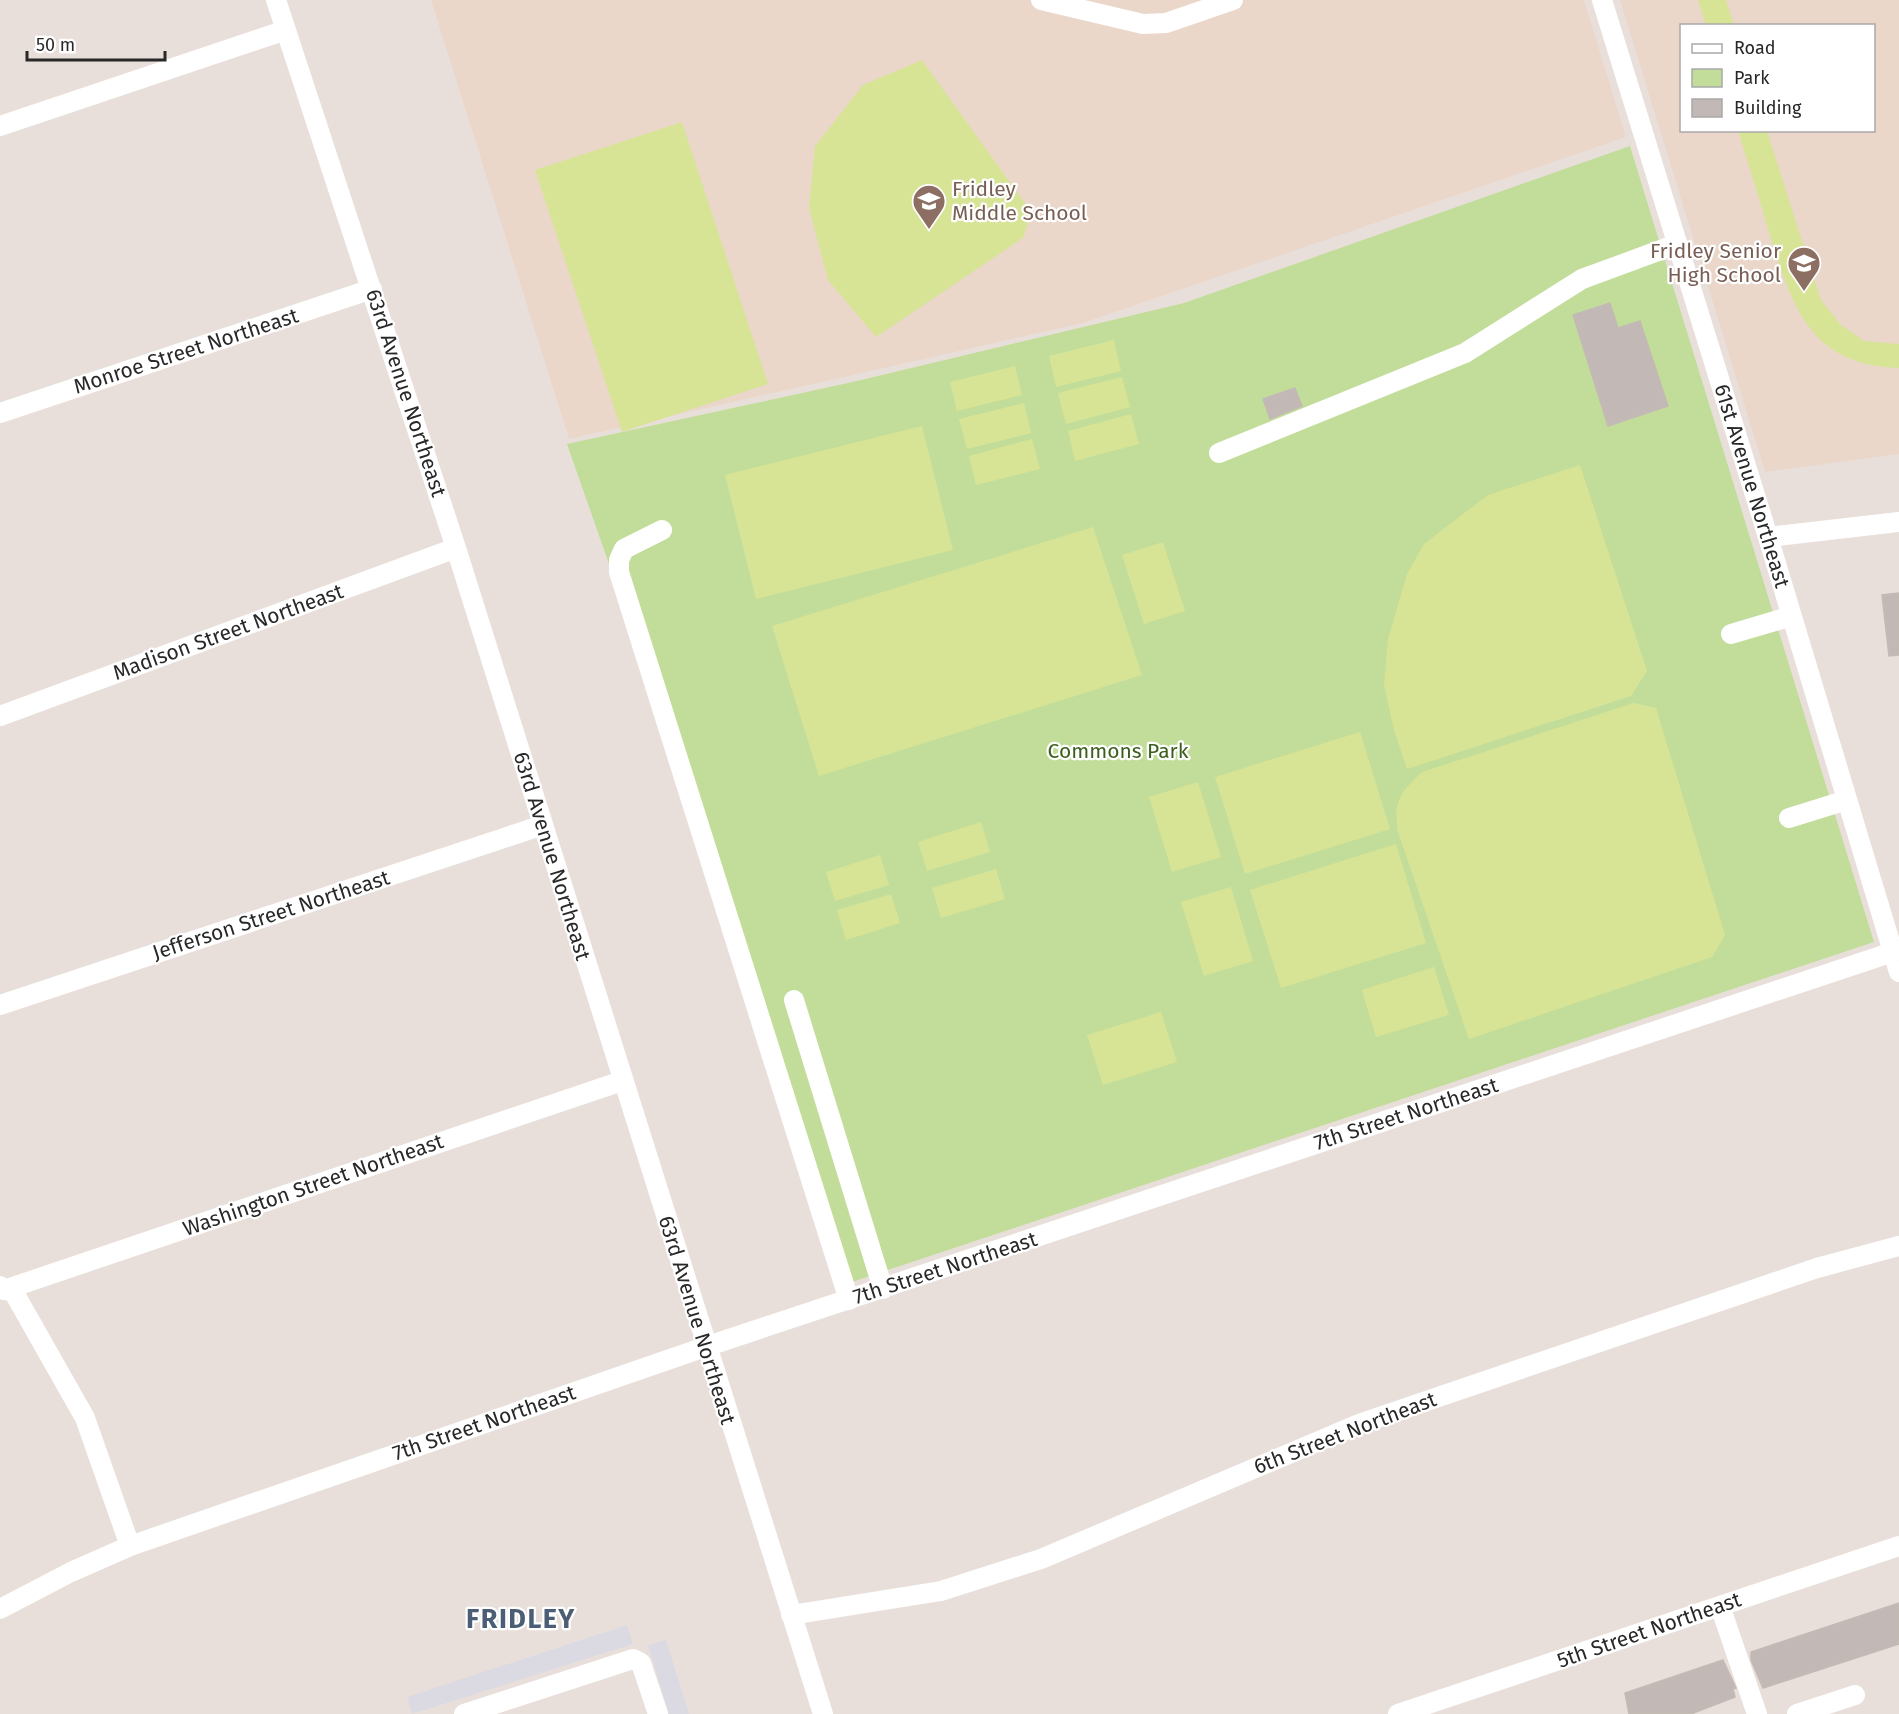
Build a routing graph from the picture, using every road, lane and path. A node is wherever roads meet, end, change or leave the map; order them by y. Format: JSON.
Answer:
{"nodes":[{"id":1,"x":276,"y":0,"type":"edge"},
{"id":2,"x":1041,"y":0,"type":"edge"},
{"id":3,"x":1233,"y":0,"type":"edge"},
{"id":4,"x":1602,"y":0,"type":"edge"},
{"id":5,"x":286,"y":30,"type":"junction"},
{"id":6,"x":0,"y":126,"type":"edge"},
{"id":7,"x":1677,"y":244,"type":"junction"},
{"id":8,"x":372,"y":289,"type":"junction"},
{"id":9,"x":0,"y":413,"type":"edge"},
{"id":10,"x":1219,"y":453,"type":"dead end"},
{"id":11,"x":1896,"y":526,"type":"edge"},
{"id":12,"x":662,"y":530,"type":"dead end"},
{"id":13,"x":1768,"y":537,"type":"junction"},
{"id":14,"x":456,"y":548,"type":"junction"},
{"id":15,"x":1792,"y":616,"type":"junction"},
{"id":16,"x":1731,"y":634,"type":"dead end"},
{"id":17,"x":0,"y":716,"type":"edge"},
{"id":18,"x":1847,"y":800,"type":"junction"},
{"id":19,"x":1789,"y":819,"type":"dead end"},
{"id":20,"x":543,"y":825,"type":"junction"},
{"id":21,"x":1896,"y":950,"type":"edge"},
{"id":22,"x":1899,"y":972,"type":"edge"},
{"id":23,"x":794,"y":1000,"type":"dead end"},
{"id":24,"x":0,"y":1005,"type":"edge"},
{"id":25,"x":622,"y":1081,"type":"junction"},
{"id":26,"x":1899,"y":1246,"type":"edge"},
{"id":27,"x":2,"y":1288,"type":"edge"},
{"id":28,"x":883,"y":1289,"type":"junction"},
{"id":29,"x":849,"y":1300,"type":"junction"},
{"id":30,"x":705,"y":1347,"type":"junction"},
{"id":31,"x":130,"y":1546,"type":"junction"},
{"id":32,"x":1899,"y":1546,"type":"edge"},
{"id":33,"x":1720,"y":1606,"type":"junction"},
{"id":34,"x":0,"y":1609,"type":"edge"},
{"id":35,"x":791,"y":1615,"type":"junction"},
{"id":36,"x":1855,"y":1695,"type":"dead end"},
{"id":37,"x":464,"y":1714,"type":"edge"},
{"id":38,"x":658,"y":1714,"type":"edge"},
{"id":39,"x":823,"y":1714,"type":"edge"},
{"id":40,"x":1398,"y":1714,"type":"edge"},
{"id":41,"x":1757,"y":1714,"type":"edge"},
{"id":42,"x":1797,"y":1714,"type":"edge"}],
"edges":[{"from":1,"to":5,"type":"street","name":"63rd Avenue Northeast"},
{"from":2,"to":3,"type":"street"},
{"from":4,"to":7,"type":"street","name":"61st Avenue Northeast"},
{"from":5,"to":6,"type":"street"},
{"from":5,"to":8,"type":"street","name":"63rd Avenue Northeast"},
{"from":7,"to":10,"type":"street"},
{"from":7,"to":13,"type":"street","name":"61st Avenue Northeast"},
{"from":8,"to":9,"type":"street","name":"Monroe Street Northeast"},
{"from":8,"to":14,"type":"street","name":"63rd Avenue Northeast"},
{"from":11,"to":13,"type":"street"},
{"from":12,"to":29,"type":"street"},
{"from":13,"to":15,"type":"street","name":"61st Avenue Northeast"},
{"from":14,"to":17,"type":"street","name":"Madison Street Northeast"},
{"from":14,"to":20,"type":"street","name":"63rd Avenue Northeast"},
{"from":15,"to":16,"type":"street"},
{"from":15,"to":18,"type":"street","name":"61st Avenue Northeast"},
{"from":18,"to":19,"type":"street"},
{"from":18,"to":21,"type":"street","name":"61st Avenue Northeast"},
{"from":20,"to":24,"type":"street","name":"Jefferson Street Northeast"},
{"from":20,"to":25,"type":"street","name":"63rd Avenue Northeast"},
{"from":21,"to":22,"type":"street","name":"61st Avenue Northeast"},
{"from":21,"to":28,"type":"street","name":"7th Street Northeast"},
{"from":23,"to":28,"type":"street"},
{"from":25,"to":27,"type":"street","name":"Washington Street Northeast"},
{"from":25,"to":30,"type":"street","name":"63rd Avenue Northeast"},
{"from":26,"to":35,"type":"street","name":"6th Street Northeast"},
{"from":27,"to":31,"type":"street"},
{"from":28,"to":29,"type":"street","name":"7th Street Northeast"},
{"from":29,"to":30,"type":"street","name":"7th Street Northeast"},
{"from":30,"to":31,"type":"street","name":"7th Street Northeast"},
{"from":30,"to":35,"type":"street","name":"63rd Avenue Northeast"},
{"from":31,"to":34,"type":"street","name":"7th Street Northeast"},
{"from":32,"to":33,"type":"street","name":"5th Street Northeast"},
{"from":33,"to":40,"type":"street","name":"5th Street Northeast"},
{"from":33,"to":41,"type":"street"},
{"from":35,"to":39,"type":"street","name":"63rd Avenue Northeast"},
{"from":36,"to":42,"type":"street"},
{"from":37,"to":38,"type":"street"}]}
